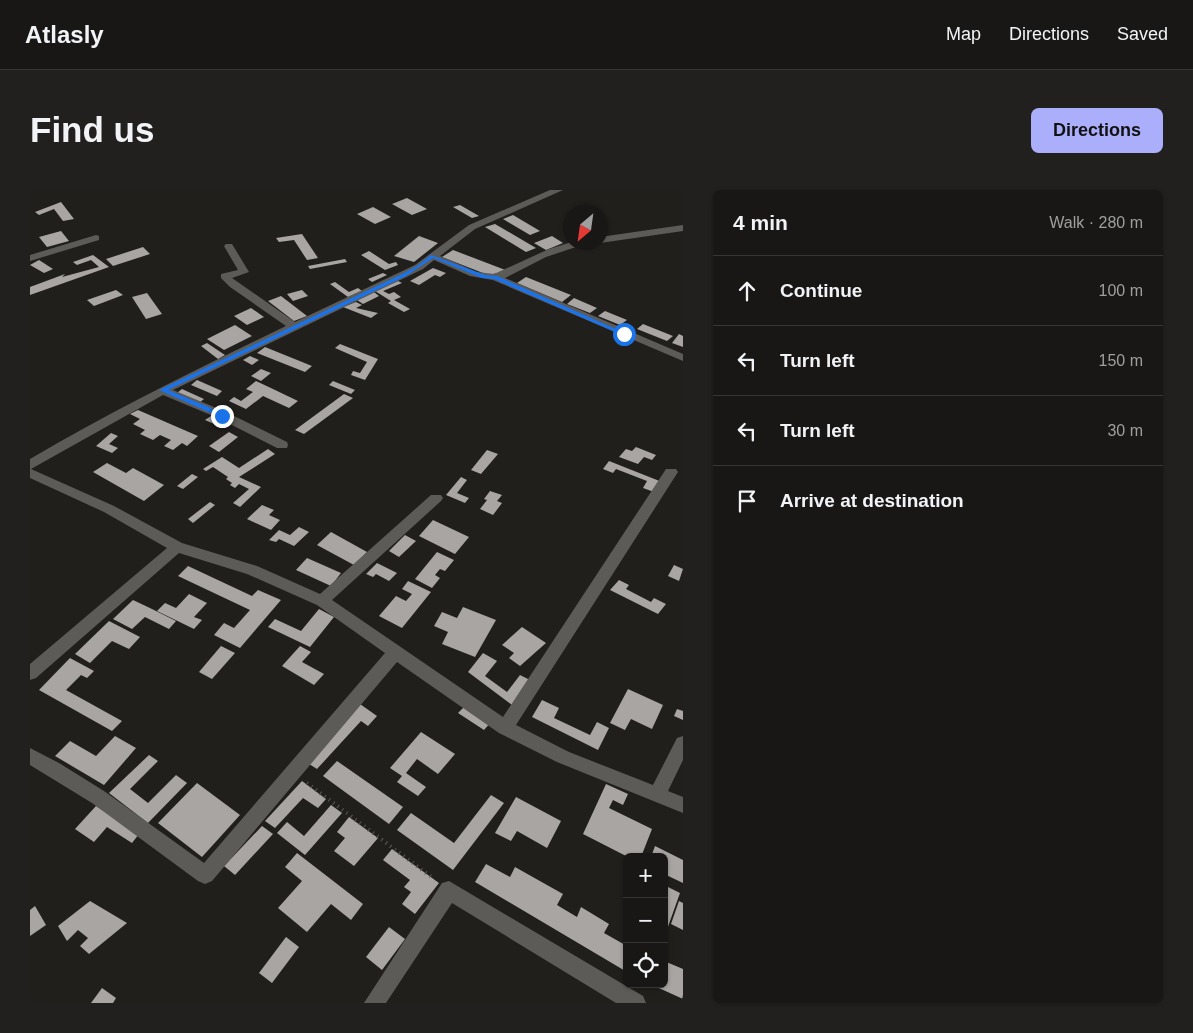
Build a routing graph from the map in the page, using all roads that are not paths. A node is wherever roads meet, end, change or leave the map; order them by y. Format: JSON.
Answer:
{"nodes":[{"id":1,"x":558,"y":190,"type":"edge"},
{"id":2,"x":683,"y":228,"type":"edge"},
{"id":3,"x":96,"y":238,"type":"dead end"},
{"id":4,"x":608,"y":239,"type":"edge"},
{"id":5,"x":229,"y":246,"type":"dead end"},
{"id":6,"x":563,"y":249,"type":"edge"},
{"id":7,"x":433,"y":256,"type":"junction"},
{"id":8,"x":30,"y":258,"type":"edge"},
{"id":9,"x":495,"y":277,"type":"junction"},
{"id":10,"x":293,"y":326,"type":"junction"},
{"id":11,"x":683,"y":358,"type":"edge"},
{"id":12,"x":162,"y":390,"type":"junction"},
{"id":13,"x":282,"y":445,"type":"dead end"},
{"id":14,"x":30,"y":464,"type":"edge"},
{"id":15,"x":30,"y":472,"type":"edge"},
{"id":16,"x":671,"y":472,"type":"dead end"},
{"id":17,"x":436,"y":498,"type":"dead end"},
{"id":18,"x":178,"y":547,"type":"junction"},
{"id":19,"x":322,"y":601,"type":"junction"},
{"id":20,"x":398,"y":652,"type":"junction"},
{"id":21,"x":30,"y":672,"type":"edge"},
{"id":22,"x":505,"y":728,"type":"junction"},
{"id":23,"x":683,"y":743,"type":"edge"},
{"id":24,"x":30,"y":756,"type":"edge"},
{"id":25,"x":657,"y":794,"type":"junction"},
{"id":26,"x":683,"y":805,"type":"edge"},
{"id":27,"x":374,"y":1003,"type":"edge"},
{"id":28,"x":636,"y":1003,"type":"edge"}],
"edges":[{"from":1,"to":7,"type":"street"},
{"from":2,"to":4,"type":"street"},
{"from":3,"to":8,"type":"street"},
{"from":5,"to":10,"type":"street"},
{"from":6,"to":9,"type":"street"},
{"from":7,"to":9,"type":"street"},
{"from":7,"to":10,"type":"street"},
{"from":9,"to":11,"type":"street"},
{"from":10,"to":12,"type":"street"},
{"from":12,"to":13,"type":"street"},
{"from":12,"to":14,"type":"street"},
{"from":15,"to":18,"type":"street"},
{"from":16,"to":22,"type":"street"},
{"from":17,"to":19,"type":"street"},
{"from":18,"to":19,"type":"street"},
{"from":18,"to":21,"type":"street"},
{"from":19,"to":20,"type":"street"},
{"from":20,"to":22,"type":"street"},
{"from":20,"to":24,"type":"street"},
{"from":22,"to":25,"type":"street"},
{"from":23,"to":25,"type":"street"},
{"from":25,"to":26,"type":"street"},
{"from":27,"to":28,"type":"street"}]}
